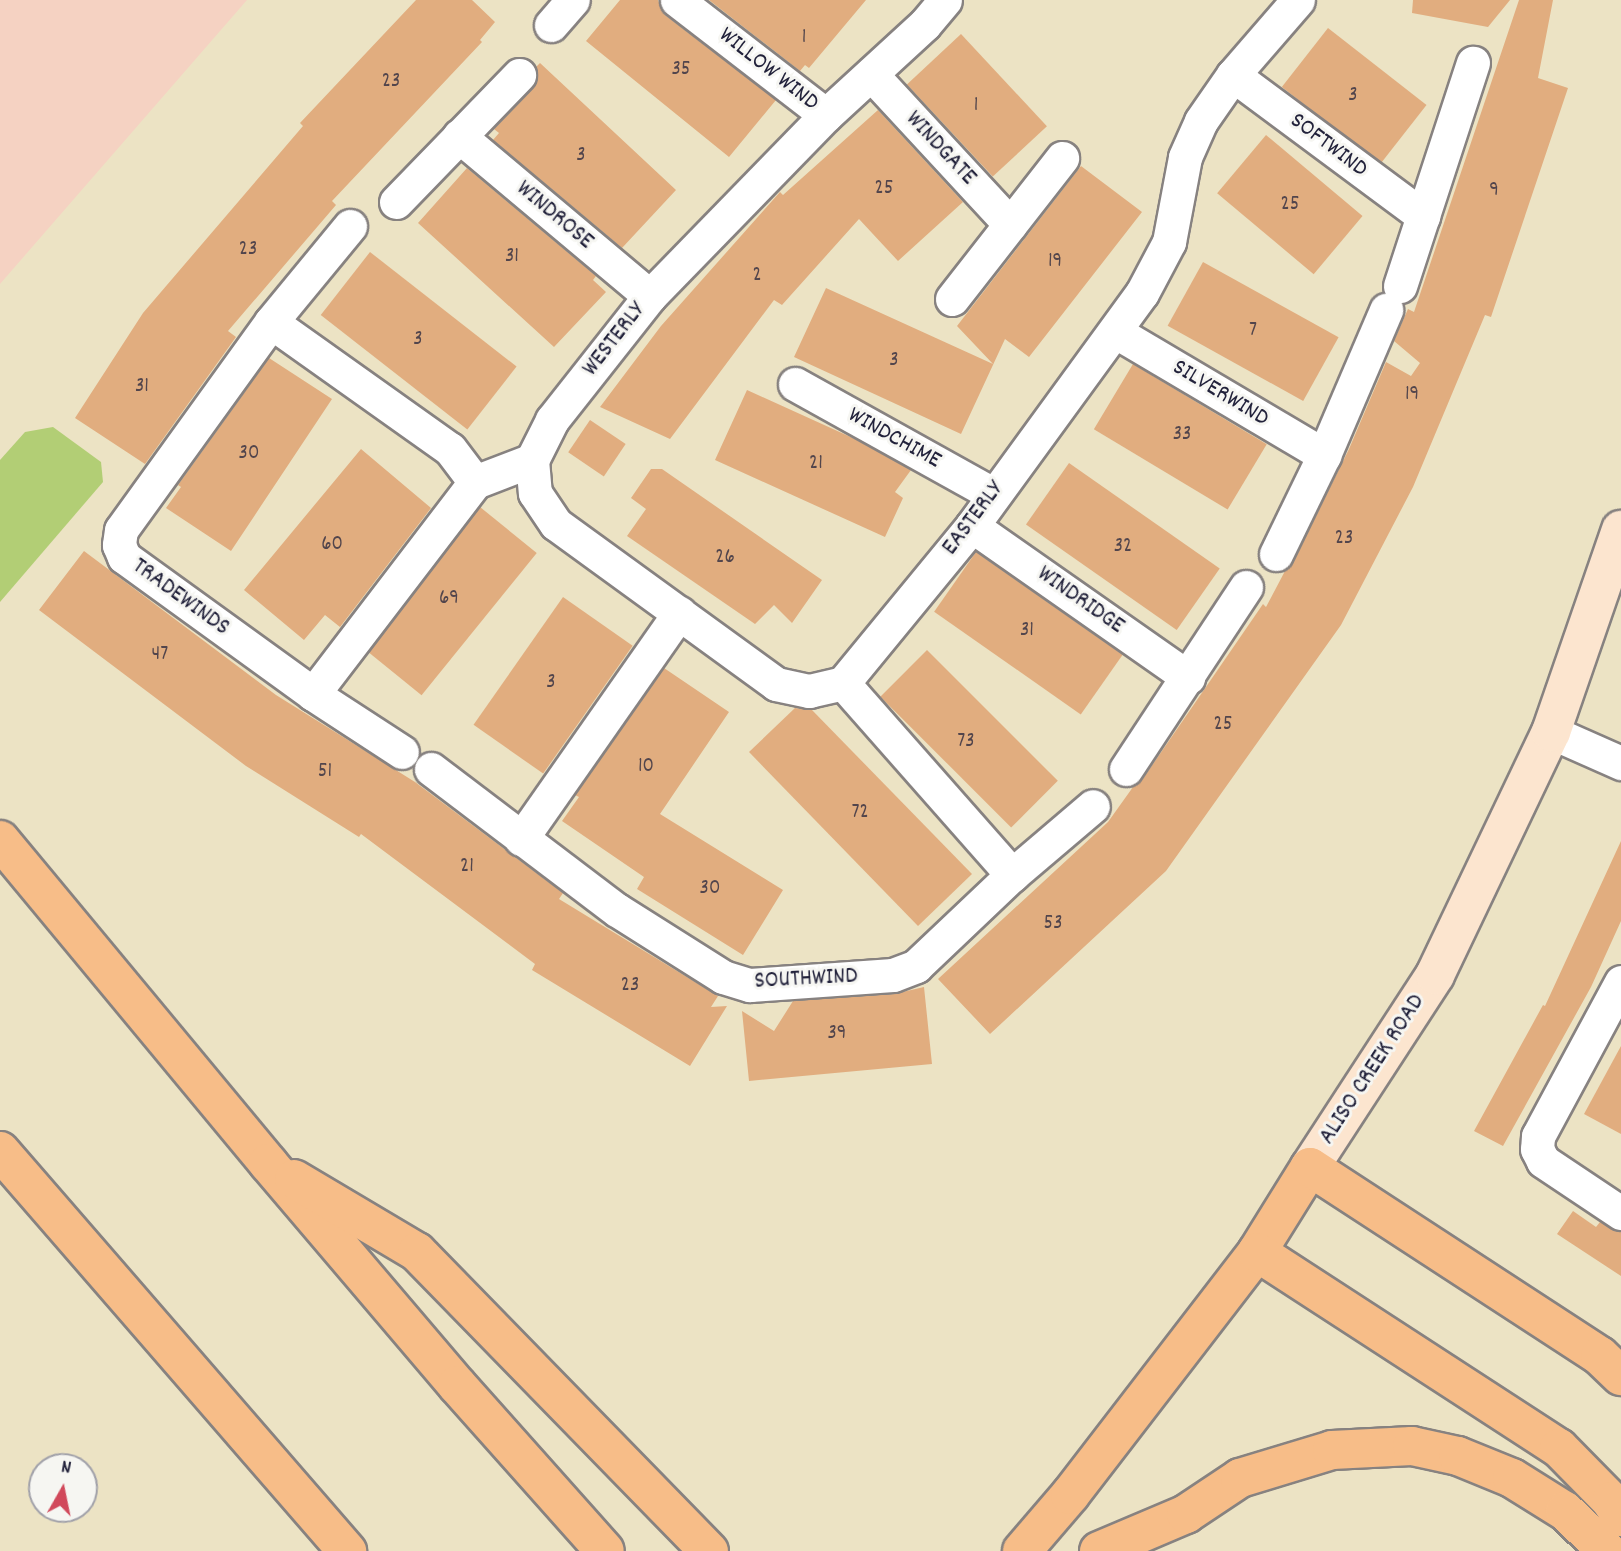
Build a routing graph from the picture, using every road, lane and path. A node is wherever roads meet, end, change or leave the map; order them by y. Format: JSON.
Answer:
{"nodes":[{"id":1,"x":573,"y":0,"type":"edge"},
{"id":2,"x":677,"y":0,"type":"edge"},
{"id":3,"x":946,"y":0,"type":"edge"},
{"id":4,"x":1298,"y":0,"type":"edge"},
{"id":5,"x":551,"y":25,"type":"dead end"},
{"id":6,"x":1473,"y":63,"type":"dead end"},
{"id":7,"x":871,"y":74,"type":"junction"},
{"id":8,"x":519,"y":75,"type":"dead end"},
{"id":9,"x":1233,"y":75,"type":"junction"},
{"id":10,"x":826,"y":115,"type":"junction"},
{"id":11,"x":458,"y":136,"type":"junction"},
{"id":12,"x":1062,"y":158,"type":"dead end"},
{"id":13,"x":397,"y":202,"type":"dead end"},
{"id":14,"x":1423,"y":216,"type":"junction"},
{"id":15,"x":1010,"y":224,"type":"junction"},
{"id":16,"x":350,"y":226,"type":"dead end"},
{"id":17,"x":650,"y":296,"type":"junction"},
{"id":18,"x":952,"y":299,"type":"dead end"},
{"id":19,"x":271,"y":322,"type":"junction"},
{"id":20,"x":1116,"y":332,"type":"junction"},
{"id":21,"x":795,"y":384,"type":"dead end"},
{"id":22,"x":1324,"y":455,"type":"junction"},
{"id":23,"x":532,"y":460,"type":"junction"},
{"id":24,"x":475,"y":482,"type":"junction"},
{"id":25,"x":993,"y":494,"type":"junction"},
{"id":26,"x":972,"y":526,"type":"junction"},
{"id":27,"x":1621,"y":530,"type":"edge"},
{"id":28,"x":1276,"y":554,"type":"dead end"},
{"id":29,"x":1246,"y":587,"type":"dead end"},
{"id":30,"x":679,"y":613,"type":"junction"},
{"id":31,"x":1188,"y":677,"type":"junction"},
{"id":32,"x":843,"y":683,"type":"junction"},
{"id":33,"x":313,"y":694,"type":"junction"},
{"id":34,"x":1550,"y":732,"type":"junction"},
{"id":35,"x":402,"y":752,"type":"dead end"},
{"id":36,"x":1621,"y":763,"type":"edge"},
{"id":37,"x":431,"y":769,"type":"dead end"},
{"id":38,"x":1126,"y":769,"type":"dead end"},
{"id":39,"x":1093,"y":806,"type":"dead end"},
{"id":40,"x":521,"y":839,"type":"junction"},
{"id":41,"x":0,"y":840,"type":"edge"},
{"id":42,"x":1012,"y":875,"type":"junction"},
{"id":43,"x":1621,"y":982,"type":"edge"},
{"id":44,"x":0,"y":1151,"type":"edge"},
{"id":45,"x":268,"y":1163,"type":"junction"},
{"id":46,"x":1310,"y":1167,"type":"junction"},
{"id":47,"x":1621,"y":1213,"type":"edge"},
{"id":48,"x":1257,"y":1252,"type":"junction"},
{"id":49,"x":1621,"y":1376,"type":"edge"},
{"id":50,"x":1621,"y":1517,"type":"edge"},
{"id":51,"x":347,"y":1551,"type":"edge"},
{"id":52,"x":605,"y":1551,"type":"edge"},
{"id":53,"x":709,"y":1551,"type":"edge"},
{"id":54,"x":1022,"y":1551,"type":"edge"},
{"id":55,"x":1099,"y":1551,"type":"edge"},
{"id":56,"x":1606,"y":1551,"type":"edge"}],
"edges":[{"from":1,"to":5,"type":"street"},
{"from":2,"to":10,"type":"street","name":"WILLOW WIND"},
{"from":3,"to":7,"type":"street","name":"WESTERLY"},
{"from":4,"to":9,"type":"street","name":"EASTERLY"},
{"from":6,"to":14,"type":"street"},
{"from":7,"to":10,"type":"street","name":"WESTERLY"},
{"from":7,"to":15,"type":"street","name":"WINDGATE"},
{"from":8,"to":11,"type":"street"},
{"from":9,"to":14,"type":"street","name":"SOFTWIND"},
{"from":9,"to":20,"type":"street","name":"EASTERLY"},
{"from":10,"to":17,"type":"street","name":"WESTERLY"},
{"from":11,"to":13,"type":"street"},
{"from":11,"to":17,"type":"street","name":"WINDROSE"},
{"from":12,"to":15,"type":"street"},
{"from":14,"to":22,"type":"street"},
{"from":15,"to":18,"type":"street"},
{"from":16,"to":19,"type":"street","name":"TRADEWINDS"},
{"from":17,"to":23,"type":"street","name":"WESTERLY"},
{"from":19,"to":24,"type":"street"},
{"from":19,"to":33,"type":"street","name":"TRADEWINDS"},
{"from":20,"to":22,"type":"street","name":"SILVERWIND"},
{"from":20,"to":25,"type":"street","name":"EASTERLY"},
{"from":21,"to":25,"type":"street","name":"WINDCHIME"},
{"from":22,"to":28,"type":"street"},
{"from":23,"to":24,"type":"street"},
{"from":23,"to":30,"type":"street"},
{"from":24,"to":33,"type":"street"},
{"from":25,"to":26,"type":"street","name":"EASTERLY"},
{"from":26,"to":31,"type":"street","name":"WINDRIDGE"},
{"from":26,"to":32,"type":"street","name":"EASTERLY"},
{"from":27,"to":34,"type":"main road","name":"ALISO CREEK ROAD"},
{"from":29,"to":31,"type":"street"},
{"from":30,"to":32,"type":"street"},
{"from":30,"to":40,"type":"street"},
{"from":31,"to":38,"type":"street"},
{"from":32,"to":42,"type":"street"},
{"from":33,"to":35,"type":"street","name":"TRADEWINDS"},
{"from":34,"to":36,"type":"street"},
{"from":34,"to":46,"type":"main road","name":"ALISO CREEK ROAD"},
{"from":37,"to":40,"type":"street","name":"SOUTHWIND"},
{"from":39,"to":42,"type":"street","name":"SOUTHWIND"},
{"from":40,"to":42,"type":"street","name":"SOUTHWIND"},
{"from":41,"to":45,"type":"main road"},
{"from":43,"to":47,"type":"street"},
{"from":44,"to":51,"type":"main road"},
{"from":45,"to":52,"type":"main road"},
{"from":45,"to":53,"type":"main road"},
{"from":46,"to":48,"type":"main road","name":"ALISO CREEK ROAD"},
{"from":46,"to":49,"type":"main road"},
{"from":48,"to":50,"type":"main road"},
{"from":48,"to":54,"type":"main road","name":"ALISO CREEK ROAD"},
{"from":55,"to":56,"type":"main road"}]}
